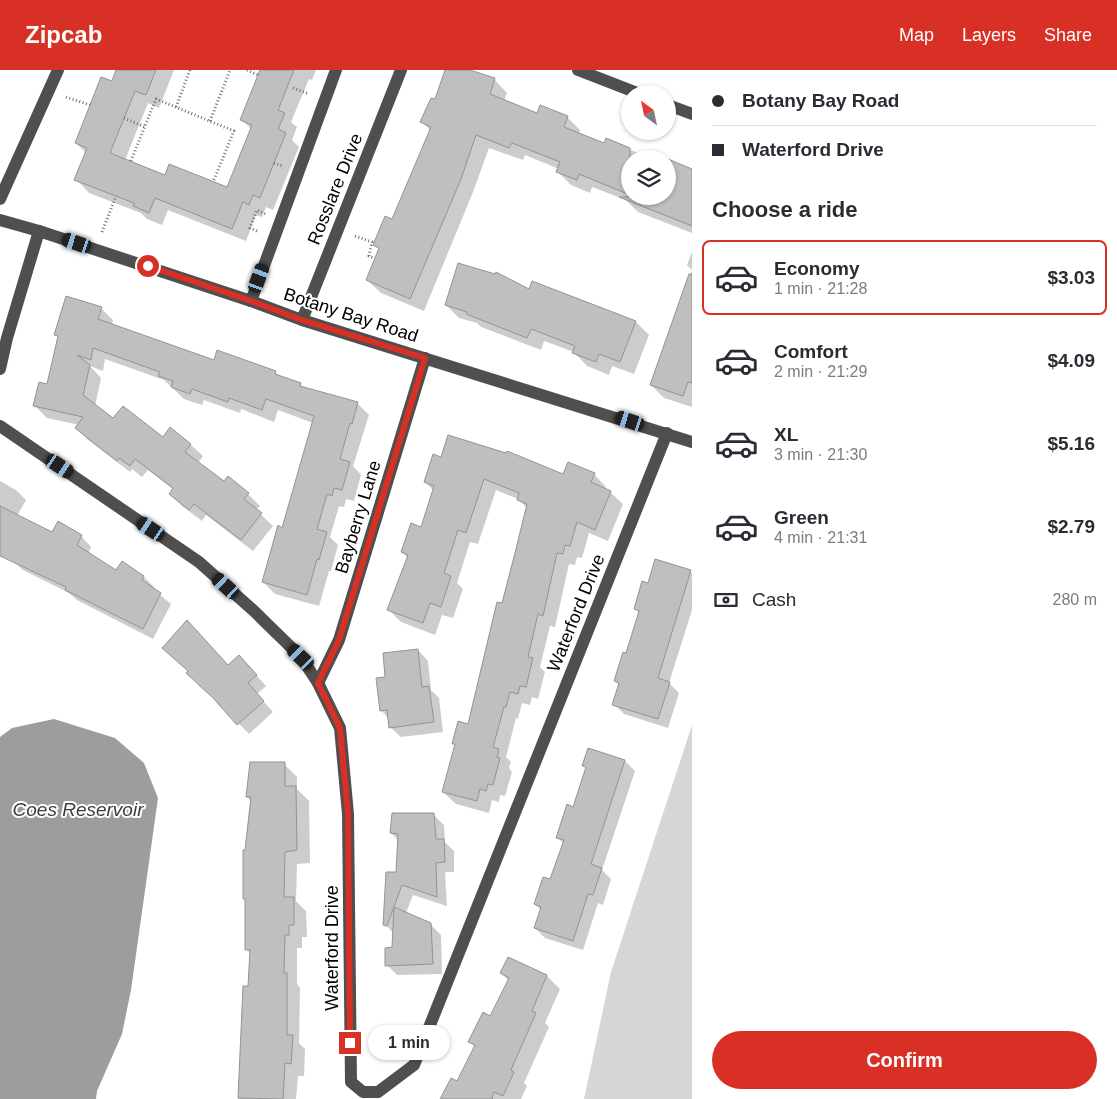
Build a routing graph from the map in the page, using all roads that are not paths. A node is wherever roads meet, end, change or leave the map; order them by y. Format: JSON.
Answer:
{"nodes":[{"id":1,"x":58,"y":70,"type":"edge"},
{"id":2,"x":336,"y":70,"type":"edge"},
{"id":3,"x":401,"y":70,"type":"edge"},
{"id":4,"x":578,"y":70,"type":"edge"},
{"id":5,"x":621,"y":87,"type":"edge"},
{"id":6,"x":676,"y":108,"type":"edge"},
{"id":7,"x":692,"y":114,"type":"edge"},
{"id":8,"x":0,"y":199,"type":"edge"},
{"id":9,"x":0,"y":220,"type":"edge"},
{"id":10,"x":39,"y":231,"type":"junction"},
{"id":11,"x":251,"y":301,"type":"junction"},
{"id":12,"x":302,"y":320,"type":"junction"},
{"id":13,"x":425,"y":358,"type":"junction"},
{"id":14,"x":0,"y":369,"type":"edge"},
{"id":15,"x":0,"y":426,"type":"edge"},
{"id":16,"x":667,"y":433,"type":"junction"},
{"id":17,"x":692,"y":442,"type":"edge"},
{"id":18,"x":318,"y":683,"type":"junction"}],
"edges":[{"from":1,"to":8,"type":"street"},
{"from":2,"to":11,"type":"street"},
{"from":3,"to":12,"type":"street","name":"Rosslare Drive"},
{"from":4,"to":5,"type":"street"},
{"from":6,"to":7,"type":"street"},
{"from":9,"to":10,"type":"street","name":"Botany Bay Road"},
{"from":10,"to":11,"type":"street","name":"Botany Bay Road"},
{"from":10,"to":14,"type":"street"},
{"from":11,"to":12,"type":"street","name":"Botany Bay Road"},
{"from":12,"to":13,"type":"street","name":"Botany Bay Road"},
{"from":13,"to":16,"type":"street","name":"Botany Bay Road"},
{"from":13,"to":18,"type":"street","name":"Bayberry Lane"},
{"from":15,"to":18,"type":"street","name":"Waterford Drive"},
{"from":16,"to":17,"type":"street","name":"Botany Bay Road"},
{"from":16,"to":18,"type":"street","name":"Waterford Drive"}]}
